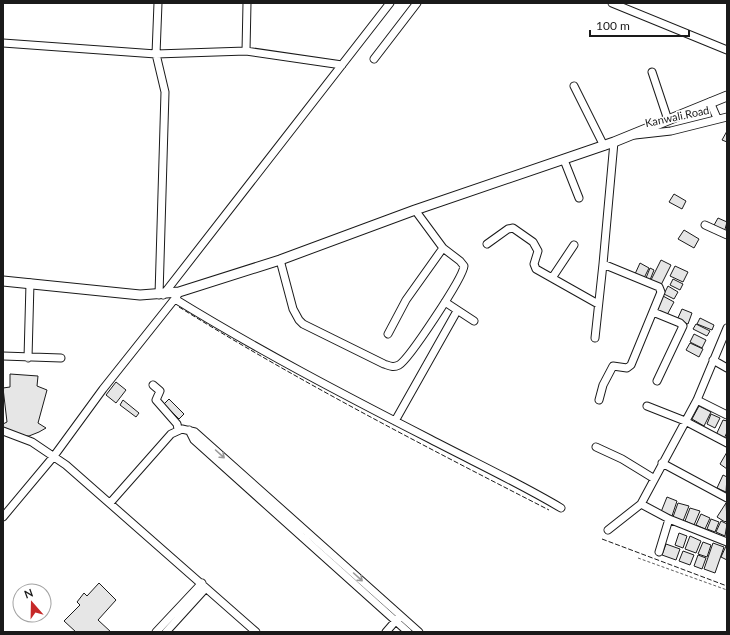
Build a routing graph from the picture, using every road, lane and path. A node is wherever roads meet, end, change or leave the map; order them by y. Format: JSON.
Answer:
{"nodes":[{"id":1,"x":158,"y":3,"type":"edge"},
{"id":2,"x":247,"y":3,"type":"edge"},
{"id":3,"x":390,"y":3,"type":"edge"},
{"id":4,"x":418,"y":3,"type":"edge"},
{"id":5,"x":612,"y":3,"type":"edge"},
{"id":6,"x":3,"y":43,"type":"edge"},
{"id":7,"x":727,"y":50,"type":"edge"},
{"id":8,"x":246,"y":51,"type":"junction"},
{"id":9,"x":156,"y":54,"type":"junction"},
{"id":10,"x":374,"y":59,"type":"dead end"},
{"id":11,"x":342,"y":65,"type":"junction"},
{"id":12,"x":652,"y":72,"type":"dead end"},
{"id":13,"x":574,"y":86,"type":"dead end"},
{"id":14,"x":727,"y":96,"type":"edge"},
{"id":15,"x":710,"y":102,"type":"junction"},
{"id":16,"x":727,"y":117,"type":"edge"},
{"id":17,"x":717,"y":118,"type":"junction"},
{"id":18,"x":668,"y":120,"type":"junction"},
{"id":19,"x":632,"y":135,"type":"junction"},
{"id":20,"x":614,"y":142,"type":"junction"},
{"id":21,"x":604,"y":146,"type":"junction"},
{"id":22,"x":564,"y":160,"type":"junction"},
{"id":23,"x":579,"y":198,"type":"dead end"},
{"id":24,"x":415,"y":210,"type":"junction"},
{"id":25,"x":705,"y":225,"type":"dead end"},
{"id":26,"x":727,"y":235,"type":"edge"},
{"id":27,"x":487,"y":244,"type":"dead end"},
{"id":28,"x":574,"y":244,"type":"dead end"},
{"id":29,"x":443,"y":248,"type":"junction"},
{"id":30,"x":280,"y":260,"type":"junction"},
{"id":31,"x":604,"y":264,"type":"junction"},
{"id":32,"x":552,"y":278,"type":"junction"},
{"id":33,"x":3,"y":281,"type":"edge"},
{"id":34,"x":30,"y":283,"type":"junction"},
{"id":35,"x":161,"y":295,"type":"junction"},
{"id":36,"x":177,"y":296,"type":"junction"},
{"id":37,"x":445,"y":302,"type":"junction"},
{"id":38,"x":598,"y":304,"type":"junction"},
{"id":39,"x":457,"y":311,"type":"junction"},
{"id":40,"x":653,"y":312,"type":"junction"},
{"id":41,"x":474,"y":321,"type":"dead end"},
{"id":42,"x":727,"y":328,"type":"edge"},
{"id":43,"x":388,"y":334,"type":"dead end"},
{"id":44,"x":595,"y":338,"type":"dead end"},
{"id":45,"x":3,"y":356,"type":"edge"},
{"id":46,"x":28,"y":358,"type":"junction"},
{"id":47,"x":61,"y":358,"type":"dead end"},
{"id":48,"x":713,"y":360,"type":"junction"},
{"id":49,"x":727,"y":368,"type":"edge"},
{"id":50,"x":658,"y":381,"type":"dead end"},
{"id":51,"x":153,"y":385,"type":"dead end"},
{"id":52,"x":599,"y":400,"type":"dead end"},
{"id":53,"x":697,"y":400,"type":"junction"},
{"id":54,"x":647,"y":406,"type":"dead end"},
{"id":55,"x":727,"y":415,"type":"edge"},
{"id":56,"x":395,"y":420,"type":"junction"},
{"id":57,"x":685,"y":421,"type":"junction"},
{"id":58,"x":178,"y":430,"type":"junction"},
{"id":59,"x":3,"y":431,"type":"edge"},
{"id":60,"x":727,"y":443,"type":"edge"},
{"id":61,"x":596,"y":447,"type":"dead end"},
{"id":62,"x":54,"y":456,"type":"junction"},
{"id":63,"x":662,"y":463,"type":"junction"},
{"id":64,"x":653,"y":478,"type":"junction"},
{"id":65,"x":727,"y":498,"type":"edge"},
{"id":66,"x":110,"y":503,"type":"junction"},
{"id":67,"x":641,"y":504,"type":"junction"},
{"id":68,"x":561,"y":508,"type":"dead end"},
{"id":69,"x":3,"y":517,"type":"edge"},
{"id":70,"x":669,"y":519,"type":"junction"},
{"id":71,"x":608,"y":530,"type":"dead end"},
{"id":72,"x":727,"y":542,"type":"edge"},
{"id":73,"x":659,"y":552,"type":"dead end"},
{"id":74,"x":638,"y":558,"type":"dead end"},
{"id":75,"x":204,"y":585,"type":"junction"},
{"id":76,"x":727,"y":590,"type":"edge"},
{"id":77,"x":398,"y":618,"type":"junction"},
{"id":78,"x":156,"y":632,"type":"edge"},
{"id":79,"x":166,"y":632,"type":"edge"},
{"id":80,"x":256,"y":632,"type":"edge"},
{"id":81,"x":386,"y":632,"type":"edge"},
{"id":82,"x":408,"y":632,"type":"edge"},
{"id":83,"x":419,"y":632,"type":"edge"}],
"edges":[{"from":1,"to":9,"type":"street"},
{"from":2,"to":8,"type":"street"},
{"from":3,"to":11,"type":"street"},
{"from":4,"to":10,"type":"street"},
{"from":5,"to":7,"type":"street"},
{"from":6,"to":9,"type":"street"},
{"from":8,"to":9,"type":"street"},
{"from":8,"to":11,"type":"street"},
{"from":9,"to":35,"type":"street"},
{"from":11,"to":35,"type":"street"},
{"from":12,"to":18,"type":"street"},
{"from":13,"to":21,"type":"street"},
{"from":14,"to":15,"type":"main road"},
{"from":15,"to":17,"type":"street"},
{"from":15,"to":18,"type":"main road"},
{"from":16,"to":17,"type":"street","name":"Kanwali Road"},
{"from":17,"to":19,"type":"street","name":"Kanwali Road"},
{"from":18,"to":19,"type":"main road"},
{"from":19,"to":20,"type":"main road"},
{"from":20,"to":21,"type":"main road"},
{"from":20,"to":31,"type":"street"},
{"from":21,"to":22,"type":"main road"},
{"from":22,"to":23,"type":"street"},
{"from":22,"to":24,"type":"main road"},
{"from":24,"to":29,"type":"street"},
{"from":24,"to":30,"type":"main road"},
{"from":25,"to":26,"type":"street"},
{"from":27,"to":32,"type":"street"},
{"from":28,"to":32,"type":"street"},
{"from":29,"to":37,"type":"street"},
{"from":29,"to":43,"type":"street"},
{"from":30,"to":36,"type":"main road"},
{"from":30,"to":37,"type":"street"},
{"from":31,"to":38,"type":"street"},
{"from":31,"to":40,"type":"street"},
{"from":32,"to":38,"type":"street"},
{"from":33,"to":34,"type":"main road"},
{"from":34,"to":35,"type":"main road"},
{"from":34,"to":46,"type":"street"},
{"from":35,"to":36,"type":"main road"},
{"from":36,"to":56,"type":"street"},
{"from":36,"to":62,"type":"street"},
{"from":37,"to":39,"type":"street"},
{"from":38,"to":44,"type":"street"},
{"from":39,"to":41,"type":"street"},
{"from":39,"to":56,"type":"street"},
{"from":40,"to":50,"type":"street"},
{"from":40,"to":52,"type":"street"},
{"from":42,"to":48,"type":"street"},
{"from":45,"to":46,"type":"street"},
{"from":46,"to":47,"type":"street"},
{"from":48,"to":49,"type":"street"},
{"from":48,"to":53,"type":"street"},
{"from":51,"to":58,"type":"street"},
{"from":53,"to":55,"type":"street"},
{"from":53,"to":57,"type":"street"},
{"from":54,"to":57,"type":"street"},
{"from":56,"to":68,"type":"street"},
{"from":57,"to":60,"type":"street"},
{"from":57,"to":63,"type":"street"},
{"from":58,"to":66,"type":"street"},
{"from":58,"to":77,"type":"street"},
{"from":59,"to":62,"type":"street"},
{"from":61,"to":64,"type":"street"},
{"from":62,"to":66,"type":"street"},
{"from":62,"to":69,"type":"street"},
{"from":63,"to":64,"type":"street"},
{"from":63,"to":65,"type":"street"},
{"from":64,"to":67,"type":"street"},
{"from":66,"to":75,"type":"street"},
{"from":67,"to":70,"type":"street"},
{"from":67,"to":71,"type":"street"},
{"from":70,"to":72,"type":"street"},
{"from":70,"to":73,"type":"street"},
{"from":74,"to":76,"type":"path"},
{"from":75,"to":78,"type":"street"},
{"from":75,"to":79,"type":"street"},
{"from":75,"to":80,"type":"street"},
{"from":77,"to":81,"type":"street"},
{"from":77,"to":82,"type":"street"},
{"from":77,"to":83,"type":"street"}]}
